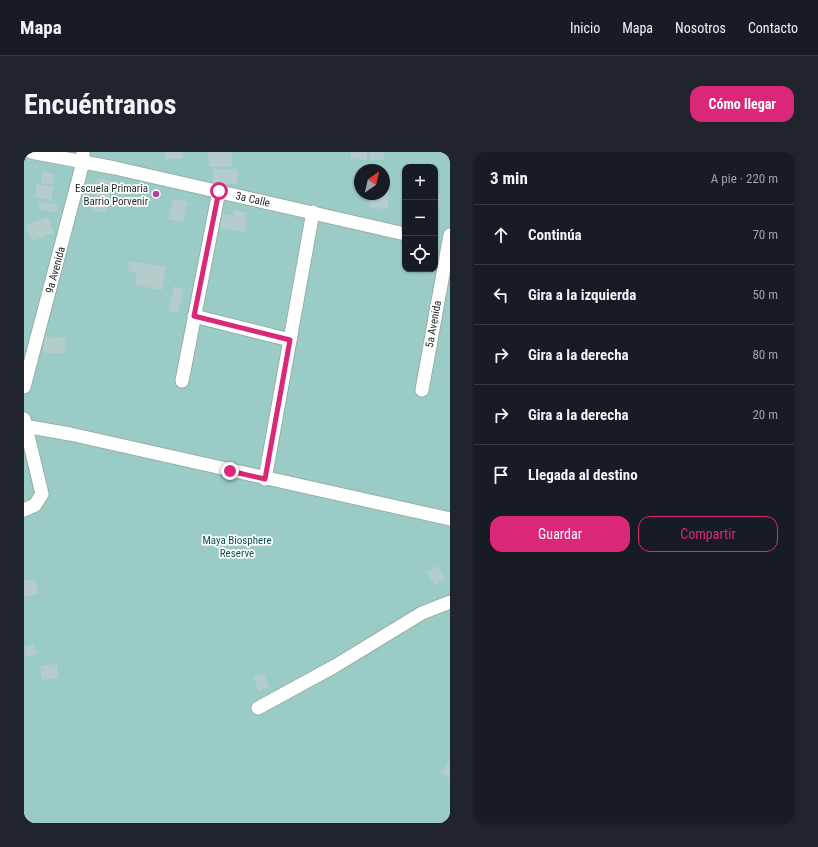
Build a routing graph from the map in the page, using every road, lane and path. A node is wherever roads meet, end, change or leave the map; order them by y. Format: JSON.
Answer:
{"nodes":[{"id":1,"x":30,"y":152,"type":"edge"},
{"id":2,"x":83,"y":157,"type":"edge"},
{"id":3,"x":219,"y":191,"type":"junction"},
{"id":4,"x":313,"y":212,"type":"junction"},
{"id":5,"x":402,"y":233,"type":"edge"},
{"id":6,"x":446,"y":242,"type":"edge"},
{"id":7,"x":194,"y":316,"type":"junction"},
{"id":8,"x":290,"y":340,"type":"junction"},
{"id":9,"x":182,"y":381,"type":"dead end"},
{"id":10,"x":24,"y":387,"type":"edge"},
{"id":11,"x":422,"y":390,"type":"dead end"},
{"id":12,"x":24,"y":419,"type":"edge"},
{"id":13,"x":24,"y":426,"type":"edge"},
{"id":14,"x":265,"y":479,"type":"junction"},
{"id":15,"x":24,"y":510,"type":"edge"},
{"id":16,"x":450,"y":519,"type":"edge"},
{"id":17,"x":450,"y":602,"type":"edge"},
{"id":18,"x":258,"y":708,"type":"dead end"}],
"edges":[{"from":1,"to":2,"type":"street","name":"3a Calle"},
{"from":2,"to":3,"type":"street","name":"3a Calle"},
{"from":2,"to":10,"type":"street","name":"9a Avenida"},
{"from":3,"to":4,"type":"street","name":"3a Calle"},
{"from":3,"to":7,"type":"street"},
{"from":4,"to":5,"type":"street","name":"3a Calle"},
{"from":4,"to":8,"type":"street"},
{"from":6,"to":11,"type":"street","name":"5a Avenida"},
{"from":7,"to":8,"type":"street"},
{"from":7,"to":9,"type":"street"},
{"from":8,"to":14,"type":"street"},
{"from":12,"to":13,"type":"street"},
{"from":13,"to":14,"type":"street"},
{"from":13,"to":15,"type":"street"},
{"from":14,"to":16,"type":"street"},
{"from":17,"to":18,"type":"street"}]}
